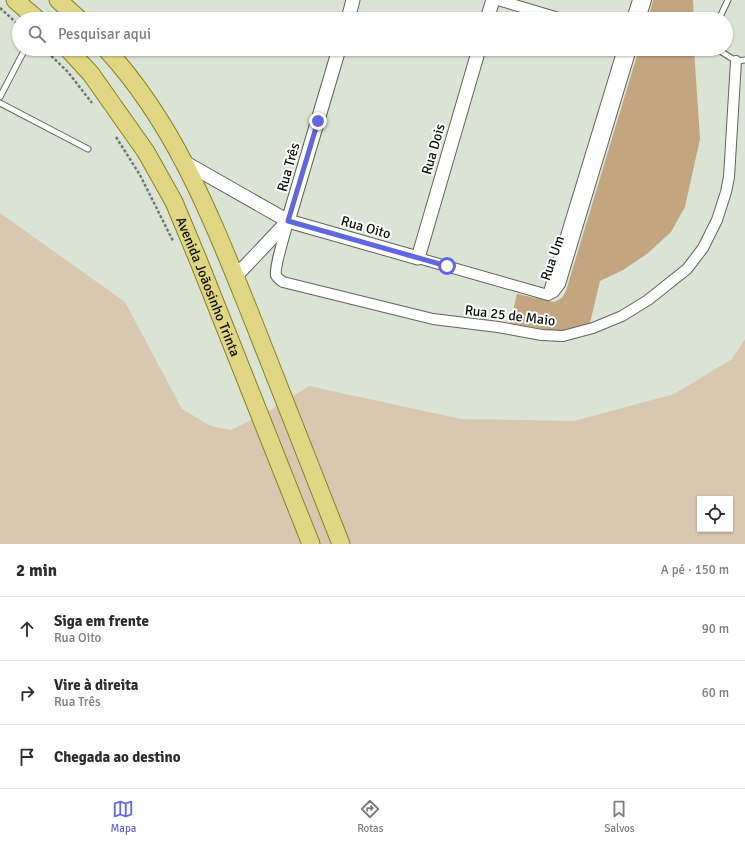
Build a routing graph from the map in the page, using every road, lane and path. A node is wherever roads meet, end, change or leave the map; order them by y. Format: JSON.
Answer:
{"nodes":[{"id":1,"x":15,"y":0,"type":"edge"},
{"id":2,"x":58,"y":0,"type":"edge"},
{"id":3,"x":353,"y":0,"type":"edge"},
{"id":4,"x":493,"y":0,"type":"edge"},
{"id":5,"x":498,"y":0,"type":"edge"},
{"id":6,"x":638,"y":0,"type":"edge"},
{"id":7,"x":646,"y":0,"type":"edge"},
{"id":8,"x":728,"y":0,"type":"edge"},
{"id":9,"x":0,"y":8,"type":"edge"},
{"id":10,"x":29,"y":12,"type":"edge"},
{"id":11,"x":71,"y":12,"type":"edge"},
{"id":12,"x":350,"y":12,"type":"edge"},
{"id":13,"x":489,"y":12,"type":"edge"},
{"id":14,"x":538,"y":12,"type":"edge"},
{"id":15,"x":634,"y":12,"type":"edge"},
{"id":16,"x":642,"y":12,"type":"edge"},
{"id":17,"x":722,"y":12,"type":"edge"},
{"id":18,"x":12,"y":19,"type":"edge"},
{"id":19,"x":21,"y":56,"type":"edge"},
{"id":20,"x":51,"y":56,"type":"edge"},
{"id":21,"x":74,"y":56,"type":"edge"},
{"id":22,"x":113,"y":56,"type":"edge"},
{"id":23,"x":337,"y":56,"type":"edge"},
{"id":24,"x":476,"y":56,"type":"edge"},
{"id":25,"x":621,"y":56,"type":"edge"},
{"id":26,"x":629,"y":56,"type":"edge"},
{"id":27,"x":740,"y":60,"type":"edge"},
{"id":28,"x":0,"y":97,"type":"edge"},
{"id":29,"x":0,"y":103,"type":"edge"},
{"id":30,"x":95,"y":106,"type":"dead end"},
{"id":31,"x":116,"y":137,"type":"dead end"},
{"id":32,"x":88,"y":149,"type":"dead end"},
{"id":33,"x":186,"y":163,"type":"junction"},
{"id":34,"x":288,"y":221,"type":"junction"},
{"id":35,"x":176,"y":247,"type":"dead end"},
{"id":36,"x":418,"y":258,"type":"junction"},
{"id":37,"x":235,"y":277,"type":"junction"},
{"id":38,"x":548,"y":295,"type":"junction"},
{"id":39,"x":311,"y":544,"type":"edge"},
{"id":40,"x":341,"y":544,"type":"edge"}],
"edges":[{"from":1,"to":10,"type":"main road"},
{"from":2,"to":11,"type":"main road"},
{"from":3,"to":12,"type":"street"},
{"from":4,"to":13,"type":"street"},
{"from":5,"to":14,"type":"street"},
{"from":6,"to":15,"type":"street"},
{"from":7,"to":16,"type":"street"},
{"from":8,"to":17,"type":"lane"},
{"from":9,"to":18,"type":"path"},
{"from":19,"to":28,"type":"lane"},
{"from":20,"to":30,"type":"path"},
{"from":21,"to":39,"type":"main road","name":"Avenida Joãosinho Trinta"},
{"from":22,"to":33,"type":"main road","name":"Avenida Joãosinho Trinta"},
{"from":23,"to":34,"type":"street","name":"Rua Três"},
{"from":24,"to":36,"type":"street","name":"Rua Dois"},
{"from":25,"to":38,"type":"street","name":"Rua Um"},
{"from":26,"to":38,"type":"street","name":"Rua Um"},
{"from":27,"to":34,"type":"street","name":"Rua 25 de Maio"},
{"from":29,"to":32,"type":"lane"},
{"from":31,"to":35,"type":"path"},
{"from":33,"to":34,"type":"street","name":"Rua Oito"},
{"from":33,"to":37,"type":"main road","name":"Avenida Joãosinho Trinta"},
{"from":34,"to":36,"type":"street","name":"Rua Oito"},
{"from":34,"to":37,"type":"street","name":"Rua Três"},
{"from":36,"to":38,"type":"street","name":"Rua Oito"},
{"from":37,"to":40,"type":"main road","name":"Avenida Joãosinho Trinta"}]}
